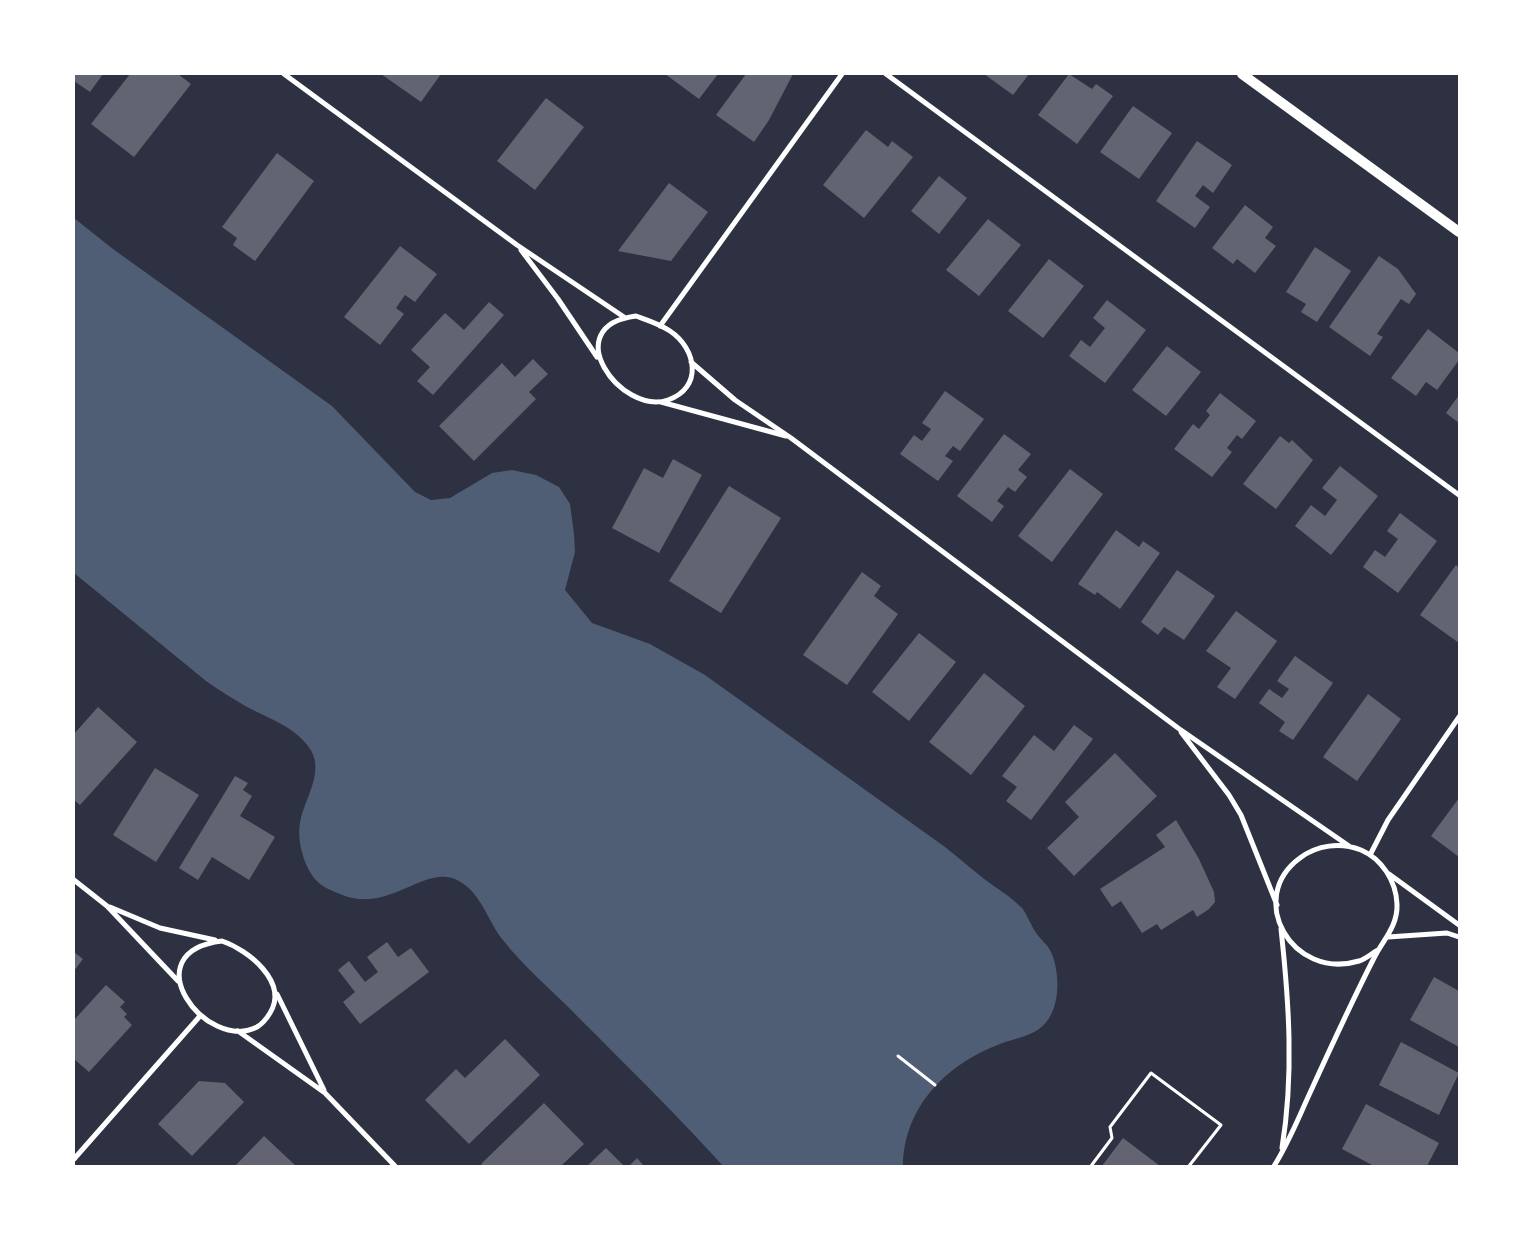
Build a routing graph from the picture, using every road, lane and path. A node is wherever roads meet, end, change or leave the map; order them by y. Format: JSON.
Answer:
{"nodes":[{"id":1,"x":284,"y":74,"type":"edge"},
{"id":2,"x":842,"y":74,"type":"edge"},
{"id":3,"x":886,"y":74,"type":"edge"},
{"id":4,"x":1242,"y":74,"type":"edge"},
{"id":5,"x":1459,"y":232,"type":"edge"},
{"id":6,"x":518,"y":246,"type":"junction"},
{"id":7,"x":624,"y":318,"type":"junction"},
{"id":8,"x":660,"y":326,"type":"junction"},
{"id":9,"x":691,"y":362,"type":"junction"},
{"id":10,"x":605,"y":370,"type":"junction"},
{"id":11,"x":658,"y":401,"type":"junction"},
{"id":12,"x":791,"y":438,"type":"junction"},
{"id":13,"x":1459,"y":495,"type":"edge"},
{"id":14,"x":1459,"y":717,"type":"edge"},
{"id":15,"x":1178,"y":728,"type":"junction"},
{"id":16,"x":1349,"y":846,"type":"junction"},
{"id":17,"x":1370,"y":855,"type":"junction"},
{"id":18,"x":1387,"y":872,"type":"junction"},
{"id":19,"x":74,"y":880,"type":"edge"},
{"id":20,"x":1277,"y":905,"type":"junction"},
{"id":21,"x":107,"y":906,"type":"junction"},
{"id":22,"x":1459,"y":925,"type":"edge"},
{"id":23,"x":1281,"y":926,"type":"junction"},
{"id":24,"x":1388,"y":937,"type":"junction"},
{"id":25,"x":1459,"y":937,"type":"edge"},
{"id":26,"x":222,"y":941,"type":"junction"},
{"id":27,"x":1378,"y":950,"type":"junction"},
{"id":28,"x":178,"y":981,"type":"junction"},
{"id":29,"x":275,"y":992,"type":"junction"},
{"id":30,"x":200,"y":1016,"type":"junction"},
{"id":31,"x":238,"y":1031,"type":"junction"},
{"id":32,"x":898,"y":1056,"type":"dead end"},
{"id":33,"x":935,"y":1085,"type":"dead end"},
{"id":34,"x":325,"y":1093,"type":"junction"},
{"id":35,"x":1281,"y":1155,"type":"junction"},
{"id":36,"x":74,"y":1159,"type":"edge"},
{"id":37,"x":395,"y":1166,"type":"edge"},
{"id":38,"x":1091,"y":1166,"type":"edge"},
{"id":39,"x":1189,"y":1166,"type":"edge"},
{"id":40,"x":1274,"y":1166,"type":"edge"}],
"edges":[{"from":1,"to":6,"type":"street"},
{"from":2,"to":8,"type":"street"},
{"from":3,"to":13,"type":"street"},
{"from":4,"to":5,"type":"main road"},
{"from":6,"to":7,"type":"street"},
{"from":6,"to":10,"type":"street"},
{"from":7,"to":8,"type":"street"},
{"from":7,"to":10,"type":"street"},
{"from":8,"to":9,"type":"street"},
{"from":9,"to":11,"type":"street"},
{"from":9,"to":12,"type":"street"},
{"from":10,"to":11,"type":"street"},
{"from":11,"to":12,"type":"street"},
{"from":12,"to":15,"type":"street"},
{"from":14,"to":17,"type":"street"},
{"from":15,"to":16,"type":"street"},
{"from":15,"to":20,"type":"street"},
{"from":16,"to":17,"type":"street"},
{"from":16,"to":20,"type":"street"},
{"from":17,"to":18,"type":"street"},
{"from":18,"to":22,"type":"street"},
{"from":18,"to":24,"type":"street"},
{"from":19,"to":21,"type":"street"},
{"from":20,"to":23,"type":"street"},
{"from":21,"to":26,"type":"street"},
{"from":21,"to":28,"type":"street"},
{"from":23,"to":27,"type":"street"},
{"from":23,"to":35,"type":"street"},
{"from":24,"to":25,"type":"street"},
{"from":24,"to":27,"type":"street"},
{"from":26,"to":28,"type":"street"},
{"from":26,"to":29,"type":"street"},
{"from":27,"to":35,"type":"street"},
{"from":28,"to":30,"type":"street"},
{"from":29,"to":31,"type":"street"},
{"from":29,"to":34,"type":"street"},
{"from":30,"to":31,"type":"street"},
{"from":30,"to":36,"type":"street"},
{"from":31,"to":34,"type":"street"},
{"from":32,"to":33,"type":"path"},
{"from":34,"to":37,"type":"street"},
{"from":35,"to":40,"type":"street"},
{"from":38,"to":39,"type":"path"}]}
